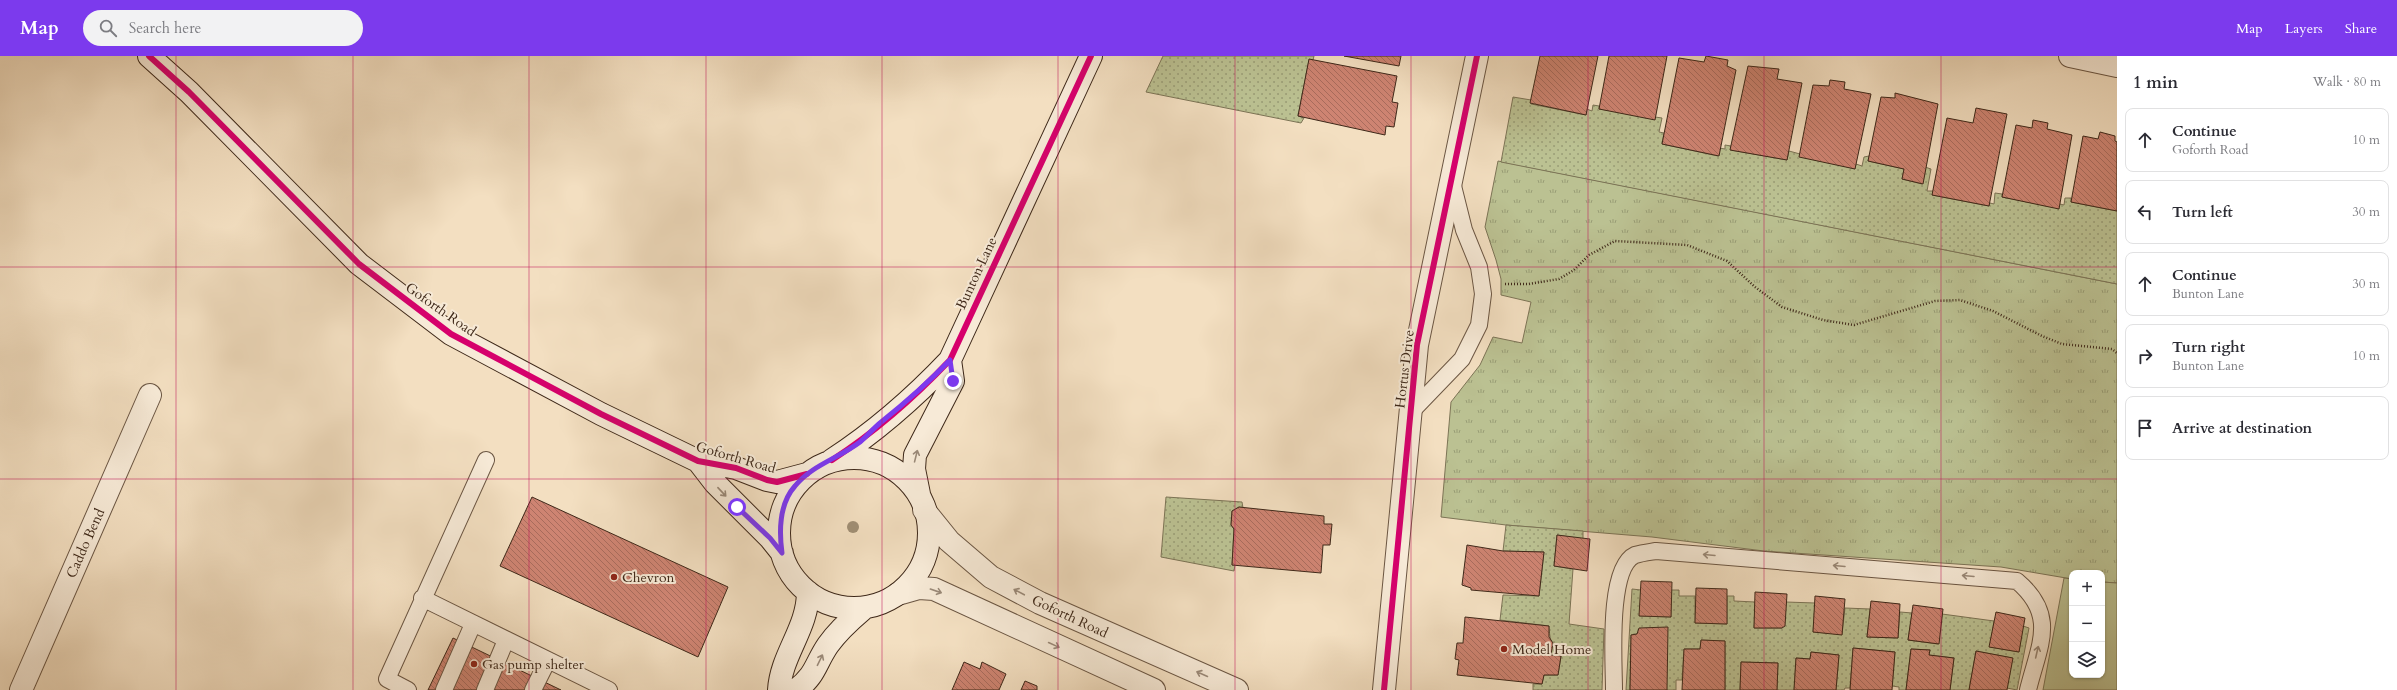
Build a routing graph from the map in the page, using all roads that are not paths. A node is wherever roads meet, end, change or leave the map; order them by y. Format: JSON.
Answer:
{"nodes":[{"id":1,"x":149,"y":56,"type":"edge"},
{"id":2,"x":1091,"y":56,"type":"edge"},
{"id":3,"x":1476,"y":56,"type":"edge"},
{"id":4,"x":2070,"y":56,"type":"edge"},
{"id":5,"x":2117,"y":66,"type":"edge"},
{"id":6,"x":1452,"y":181,"type":"junction"},
{"id":7,"x":950,"y":360,"type":"junction"},
{"id":8,"x":150,"y":395,"type":"dead end"},
{"id":9,"x":1410,"y":412,"type":"junction"},
{"id":10,"x":486,"y":460,"type":"dead end"},
{"id":11,"x":832,"y":460,"type":"junction"},
{"id":12,"x":698,"y":461,"type":"junction"},
{"id":13,"x":807,"y":474,"type":"junction"},
{"id":14,"x":922,"y":502,"type":"junction"},
{"id":15,"x":782,"y":553,"type":"junction"},
{"id":16,"x":808,"y":592,"type":"junction"},
{"id":17,"x":898,"y":594,"type":"junction"},
{"id":18,"x":422,"y":598,"type":"junction"},
{"id":19,"x":862,"y":610,"type":"junction"},
{"id":20,"x":473,"y":624,"type":"junction"},
{"id":21,"x":506,"y":640,"type":"junction"},
{"id":22,"x":548,"y":660,"type":"junction"},
{"id":23,"x":587,"y":685,"type":"edge"},
{"id":24,"x":21,"y":690,"type":"edge"},
{"id":25,"x":408,"y":690,"type":"edge"},
{"id":26,"x":444,"y":690,"type":"edge"},
{"id":27,"x":485,"y":690,"type":"edge"},
{"id":28,"x":533,"y":690,"type":"edge"},
{"id":29,"x":609,"y":690,"type":"edge"},
{"id":30,"x":779,"y":690,"type":"edge"},
{"id":31,"x":796,"y":690,"type":"edge"},
{"id":32,"x":1154,"y":690,"type":"edge"},
{"id":33,"x":1237,"y":690,"type":"edge"},
{"id":34,"x":1384,"y":690,"type":"edge"},
{"id":35,"x":1614,"y":690,"type":"edge"},
{"id":36,"x":2028,"y":690,"type":"edge"}],
"edges":[{"from":1,"to":12,"type":"street","name":"Goforth Road"},
{"from":2,"to":7,"type":"street","name":"Bunton Lane"},
{"from":3,"to":6,"type":"street","name":"Hortus Drive"},
{"from":4,"to":5,"type":"street"},
{"from":6,"to":9,"type":"street","name":"Hortus Drive"},
{"from":6,"to":9,"type":"lane"},
{"from":7,"to":11,"type":"street","name":"Bunton Lane"},
{"from":14,"to":7,"type":"street","one_way":true},
{"from":8,"to":24,"type":"street","name":"Caddo Bend"},
{"from":9,"to":34,"type":"street","name":"Hortus Drive"},
{"from":10,"to":18,"type":"lane"},
{"from":11,"to":13,"type":"street","name":"Bunton Lane"},
{"from":11,"to":14,"type":"street","name":"Goforth Road"},
{"from":12,"to":13,"type":"street","name":"Goforth Road"},
{"from":12,"to":15,"type":"street","name":"Goforth Road","one_way":true},
{"from":13,"to":15,"type":"street"},
{"from":14,"to":17,"type":"street"},
{"from":33,"to":14,"type":"street","name":"Goforth Road","one_way":true},
{"from":15,"to":16,"type":"street"},
{"from":16,"to":19,"type":"street"},
{"from":16,"to":30,"type":"street"},
{"from":17,"to":19,"type":"street"},
{"from":17,"to":32,"type":"street","one_way":true},
{"from":18,"to":20,"type":"lane"},
{"from":18,"to":25,"type":"lane"},
{"from":31,"to":19,"type":"street","one_way":true},
{"from":20,"to":21,"type":"lane"},
{"from":20,"to":26,"type":"lane"},
{"from":21,"to":22,"type":"lane"},
{"from":21,"to":27,"type":"lane"},
{"from":22,"to":23,"type":"lane"},
{"from":22,"to":28,"type":"lane"},
{"from":23,"to":29,"type":"lane"},
{"from":36,"to":35,"type":"lane","one_way":true}]}
